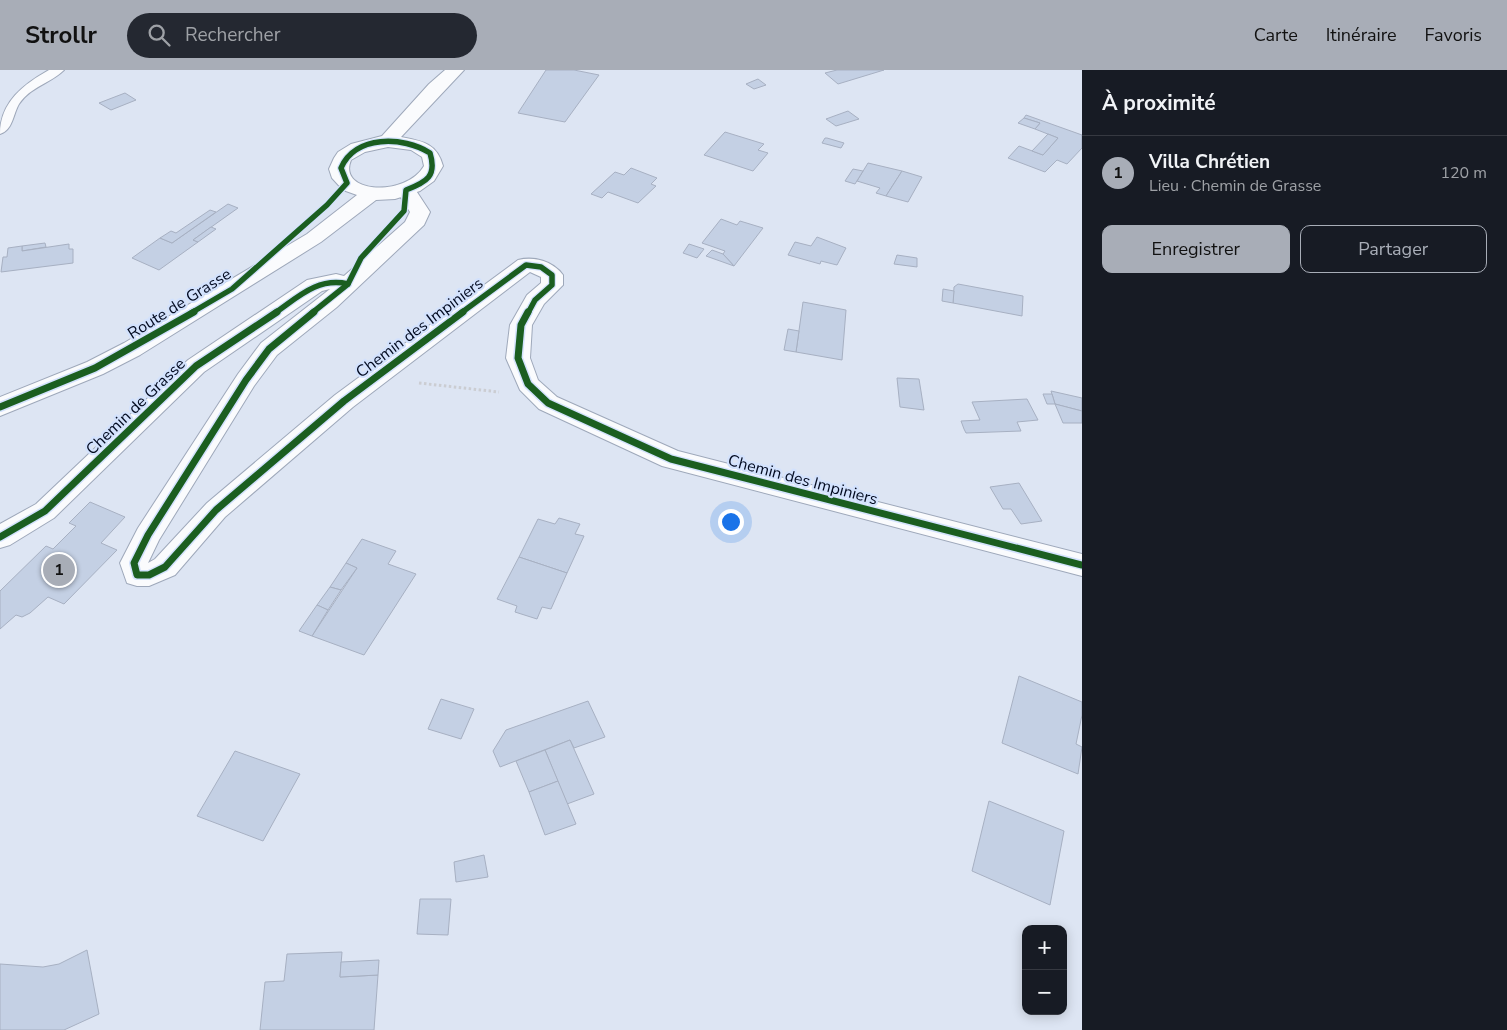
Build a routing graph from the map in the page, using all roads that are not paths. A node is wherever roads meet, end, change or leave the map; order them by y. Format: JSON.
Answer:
{"nodes":[{"id":1,"x":58,"y":70,"type":"edge"},
{"id":2,"x":455,"y":70,"type":"edge"},
{"id":3,"x":434,"y":88,"type":"junction"},
{"id":4,"x":0,"y":130,"type":"edge"},
{"id":5,"x":426,"y":136,"type":"junction"},
{"id":6,"x":388,"y":141,"type":"junction"},
{"id":7,"x":346,"y":184,"type":"junction"},
{"id":8,"x":406,"y":190,"type":"junction"},
{"id":9,"x":372,"y":193,"type":"junction"},
{"id":10,"x":348,"y":284,"type":"junction"},
{"id":11,"x":232,"y":289,"type":"junction"},
{"id":12,"x":0,"y":406,"type":"edge"},
{"id":13,"x":0,"y":537,"type":"edge"},
{"id":14,"x":1082,"y":565,"type":"edge"}],
"edges":[{"from":1,"to":4,"type":"lane"},
{"from":2,"to":3,"type":"street"},
{"from":3,"to":5,"type":"street"},
{"from":3,"to":6,"type":"street"},
{"from":5,"to":6,"type":"street"},
{"from":5,"to":8,"type":"street"},
{"from":6,"to":7,"type":"street"},
{"from":7,"to":9,"type":"street"},
{"from":7,"to":11,"type":"street","name":"Route de Grasse"},
{"from":8,"to":9,"type":"street"},
{"from":8,"to":10,"type":"street","name":"Chemin des Impiniers"},
{"from":9,"to":11,"type":"street","name":"Route de Grasse"},
{"from":10,"to":13,"type":"street","name":"Chemin de Grasse"},
{"from":10,"to":14,"type":"street","name":"Chemin des Impiniers"},
{"from":11,"to":12,"type":"street","name":"Route de Grasse"}]}
